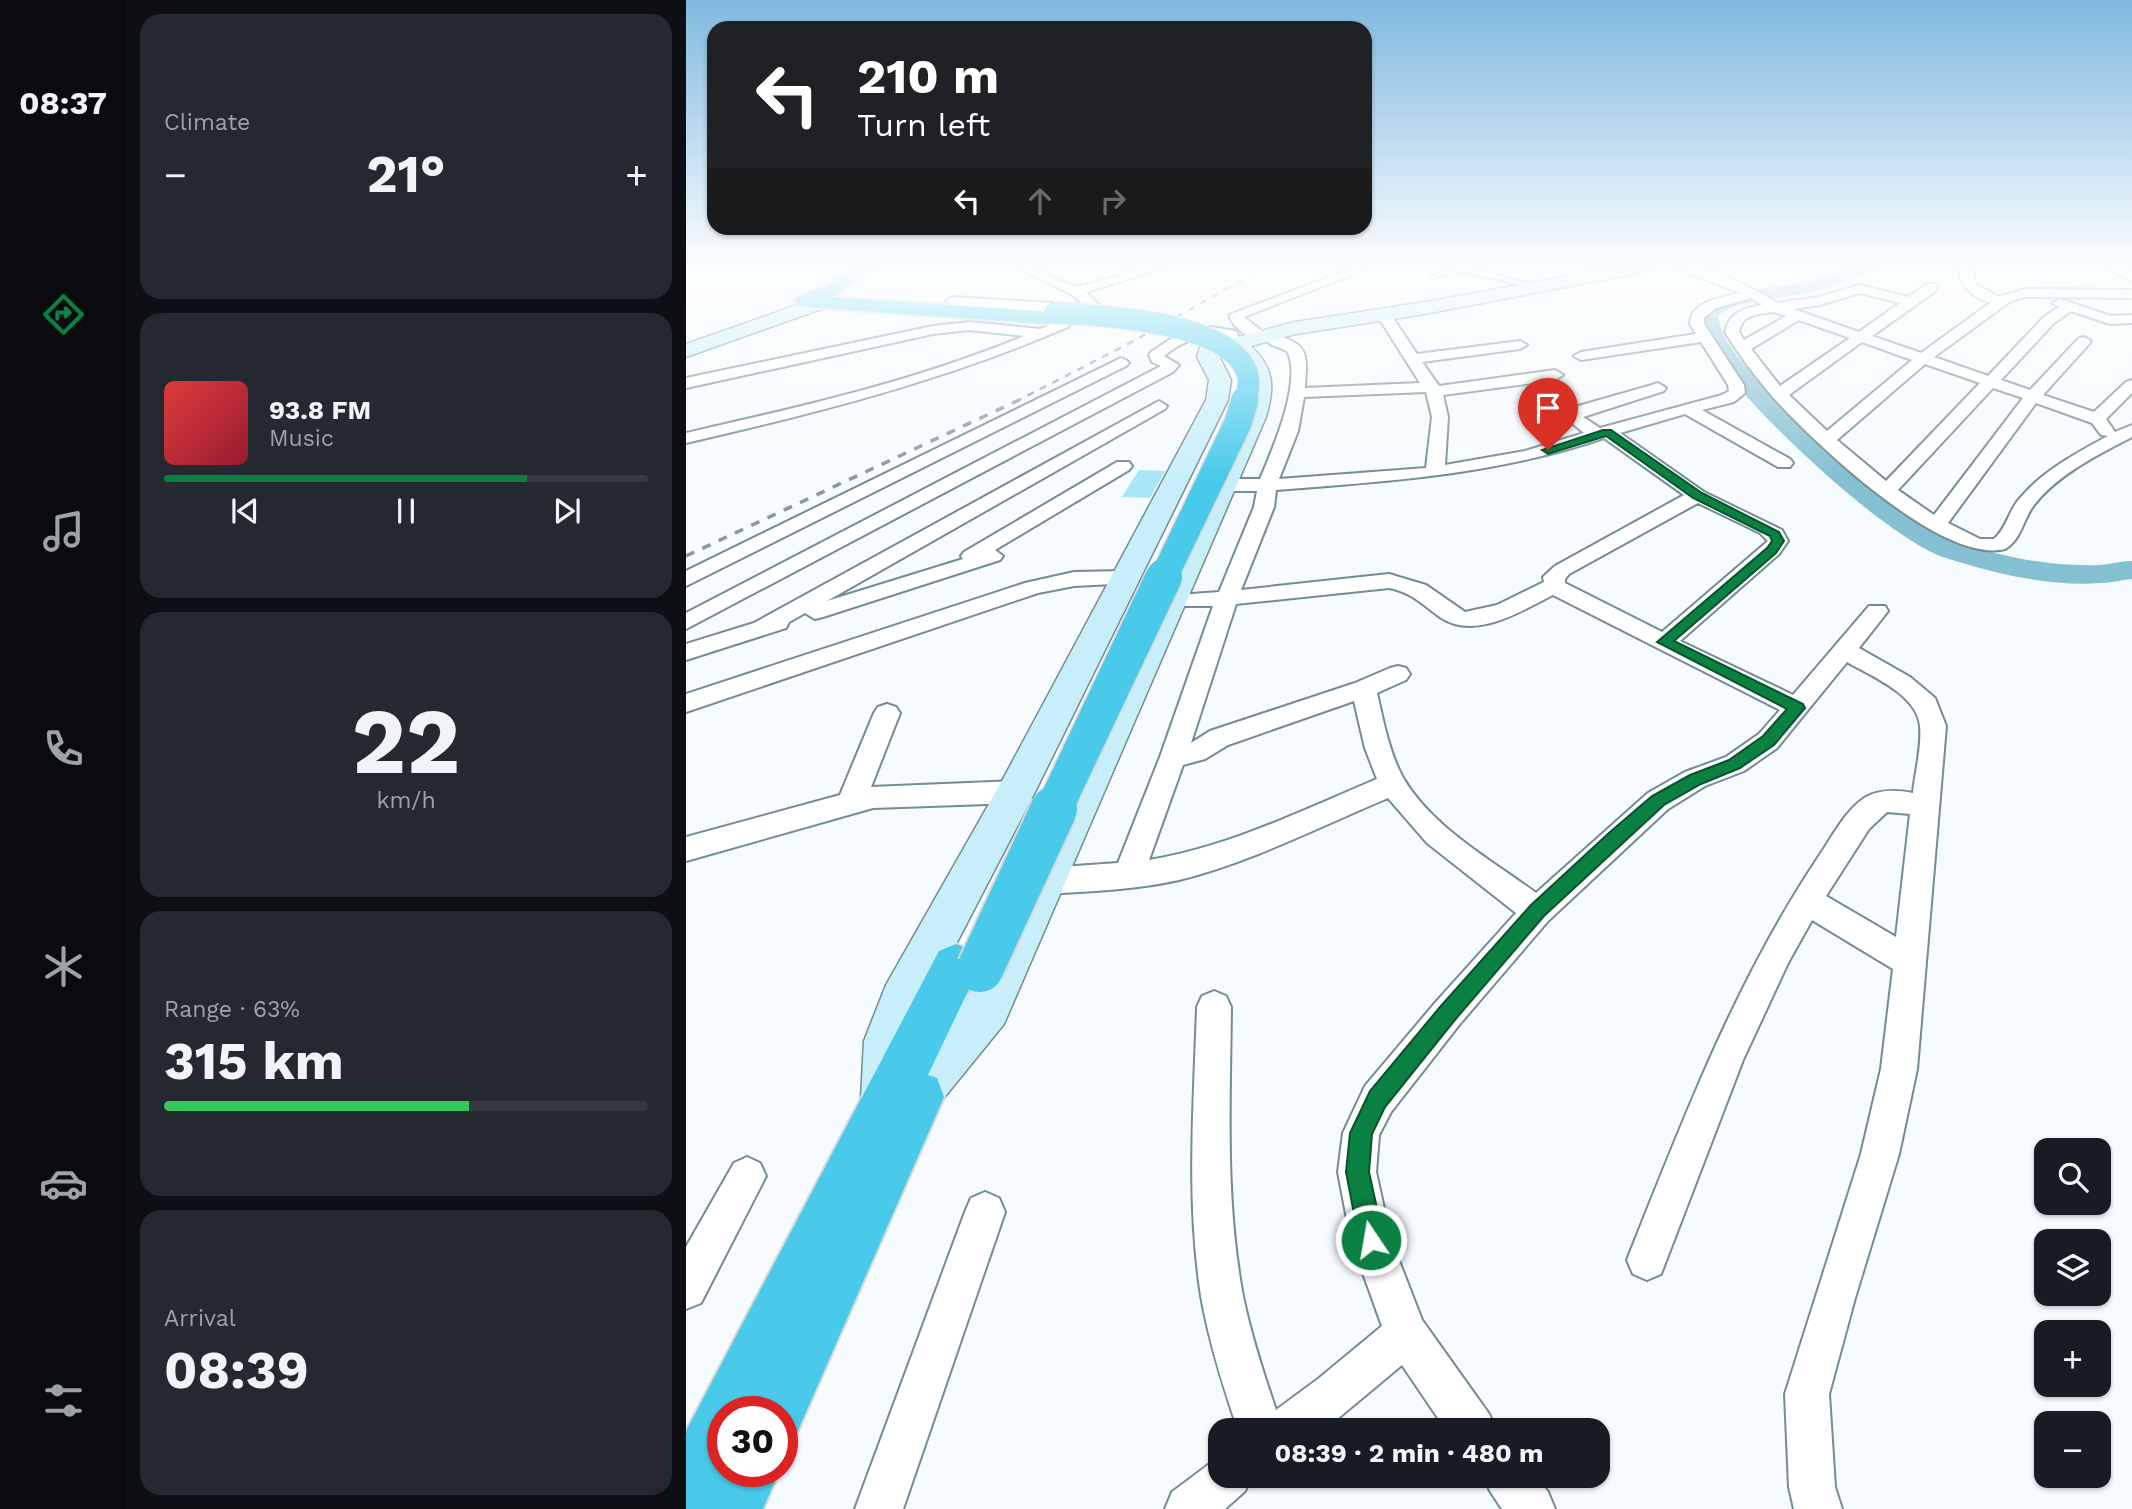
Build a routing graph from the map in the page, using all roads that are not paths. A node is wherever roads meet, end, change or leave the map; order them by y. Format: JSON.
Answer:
{"nodes":[{"id":1,"x":713,"y":336,"type":"edge"},
{"id":2,"x":724,"y":336,"type":"edge"},
{"id":3,"x":903,"y":336,"type":"edge"},
{"id":4,"x":1020,"y":336,"type":"edge"},
{"id":5,"x":1177,"y":336,"type":"edge"},
{"id":6,"x":1187,"y":336,"type":"edge"},
{"id":7,"x":1239,"y":336,"type":"edge"},
{"id":8,"x":1249,"y":336,"type":"edge"},
{"id":9,"x":1276,"y":336,"type":"edge"},
{"id":10,"x":1398,"y":336,"type":"edge"},
{"id":11,"x":1735,"y":336,"type":"edge"},
{"id":12,"x":1761,"y":336,"type":"edge"},
{"id":13,"x":1861,"y":336,"type":"edge"},
{"id":14,"x":1862,"y":336,"type":"edge"},
{"id":15,"x":1953,"y":336,"type":"edge"},
{"id":16,"x":2033,"y":336,"type":"edge"},
{"id":17,"x":1704,"y":338,"type":"joint"},
{"id":18,"x":1253,"y":341,"type":"junction"},
{"id":19,"x":2084,"y":341,"type":"dead end"},
{"id":20,"x":1520,"y":345,"type":"dead end"},
{"id":21,"x":686,"y":346,"type":"edge"},
{"id":22,"x":1742,"y":347,"type":"junction"},
{"id":23,"x":686,"y":351,"type":"edge"},
{"id":24,"x":1581,"y":356,"type":"dead end"},
{"id":25,"x":1924,"y":358,"type":"junction"},
{"id":26,"x":1413,"y":359,"type":"junction"},
{"id":27,"x":1555,"y":375,"type":"dead end"},
{"id":28,"x":1146,"y":381,"type":"junction"},
{"id":29,"x":1991,"y":381,"type":"junction"},
{"id":30,"x":686,"y":383,"type":"edge"},
{"id":31,"x":2132,"y":385,"type":"edge"},
{"id":32,"x":1658,"y":388,"type":"dead end"},
{"id":33,"x":1433,"y":389,"type":"junction"},
{"id":34,"x":1297,"y":393,"type":"junction"},
{"id":35,"x":1779,"y":394,"type":"junction"},
{"id":36,"x":2033,"y":396,"type":"junction"},
{"id":37,"x":1159,"y":407,"type":"dead end"},
{"id":38,"x":1687,"y":409,"type":"junction"},
{"id":39,"x":2098,"y":419,"type":"junction"},
{"id":40,"x":1602,"y":433,"type":"junction"},
{"id":41,"x":2124,"y":434,"type":"edge"},
{"id":42,"x":686,"y":438,"type":"edge"},
{"id":43,"x":1827,"y":439,"type":"junction"},
{"id":44,"x":1783,"y":463,"type":"dead end"},
{"id":45,"x":1123,"y":466,"type":"dead end"},
{"id":46,"x":1435,"y":471,"type":"junction"},
{"id":47,"x":1223,"y":485,"type":"junction"},
{"id":48,"x":1268,"y":485,"type":"junction"},
{"id":49,"x":1887,"y":491,"type":"junction"},
{"id":50,"x":1698,"y":496,"type":"junction"},
{"id":51,"x":845,"y":500,"type":"junction"},
{"id":52,"x":883,"y":518,"type":"junction"},
{"id":53,"x":1936,"y":526,"type":"junction"},
{"id":54,"x":924,"y":538,"type":"junction"},
{"id":55,"x":993,"y":556,"type":"dead end"},
{"id":56,"x":967,"y":558,"type":"junction"},
{"id":57,"x":947,"y":570,"type":"junction"},
{"id":58,"x":1125,"y":578,"type":"junction"},
{"id":59,"x":686,"y":579,"type":"edge"},
{"id":60,"x":1555,"y":585,"type":"junction"},
{"id":61,"x":1227,"y":598,"type":"junction"},
{"id":62,"x":1172,"y":601,"type":"junction"},
{"id":63,"x":1877,"y":611,"type":"dead end"},
{"id":64,"x":686,"y":622,"type":"edge"},
{"id":65,"x":762,"y":628,"type":"junction"},
{"id":66,"x":1664,"y":642,"type":"junction"},
{"id":67,"x":1844,"y":650,"type":"junction"},
{"id":68,"x":686,"y":652,"type":"edge"},
{"id":69,"x":1398,"y":674,"type":"dead end"},
{"id":70,"x":1364,"y":689,"type":"junction"},
{"id":71,"x":686,"y":703,"type":"edge"},
{"id":72,"x":1798,"y":708,"type":"junction"},
{"id":73,"x":887,"y":713,"type":"dead end"},
{"id":74,"x":1173,"y":757,"type":"junction"},
{"id":75,"x":1393,"y":784,"type":"junction"},
{"id":76,"x":1016,"y":792,"type":"junction"},
{"id":77,"x":851,"y":802,"type":"junction"},
{"id":78,"x":1925,"y":806,"type":"junction"},
{"id":79,"x":686,"y":849,"type":"edge"},
{"id":80,"x":1128,"y":876,"type":"junction"},
{"id":81,"x":1046,"y":881,"type":"junction"},
{"id":82,"x":1805,"y":900,"type":"junction"},
{"id":83,"x":1538,"y":911,"type":"junction"},
{"id":84,"x":1910,"y":962,"type":"junction"},
{"id":85,"x":1214,"y":1007,"type":"dead end"},
{"id":86,"x":893,"y":1118,"type":"junction"},
{"id":87,"x":747,"y":1176,"type":"dead end"},
{"id":88,"x":985,"y":1212,"type":"dead end"},
{"id":89,"x":1647,"y":1260,"type":"dead end"},
{"id":90,"x":686,"y":1288,"type":"edge"},
{"id":91,"x":1406,"y":1334,"type":"junction"},
{"id":92,"x":740,"y":1396,"type":"edge"},
{"id":93,"x":780,"y":1396,"type":"edge"},
{"id":94,"x":1257,"y":1418,"type":"edge"},
{"id":95,"x":1302,"y":1418,"type":"edge"},
{"id":96,"x":1464,"y":1418,"type":"edge"},
{"id":97,"x":707,"y":1461,"type":"edge"},
{"id":98,"x":738,"y":1487,"type":"edge"},
{"id":99,"x":1214,"y":1488,"type":"edge"},
{"id":100,"x":1516,"y":1488,"type":"edge"},
{"id":101,"x":686,"y":1503,"type":"edge"},
{"id":102,"x":728,"y":1509,"type":"edge"},
{"id":103,"x":879,"y":1509,"type":"edge"},
{"id":104,"x":1189,"y":1509,"type":"edge"},
{"id":105,"x":1531,"y":1509,"type":"edge"},
{"id":106,"x":1818,"y":1509,"type":"edge"}],
"edges":[{"from":1,"to":21,"type":"main road"},
{"from":2,"to":23,"type":"main road"},
{"from":3,"to":30,"type":"street"},
{"from":4,"to":42,"type":"street"},
{"from":5,"to":86,"type":"highway","bridge":true},
{"from":6,"to":28,"type":"street"},
{"from":7,"to":18,"type":"street"},
{"from":8,"to":18,"type":"street"},
{"from":9,"to":18,"type":"main road"},
{"from":10,"to":26,"type":"street"},
{"from":11,"to":22,"type":"street"},
{"from":12,"to":22,"type":"street"},
{"from":13,"to":35,"type":"street"},
{"from":14,"to":25,"type":"street"},
{"from":15,"to":25,"type":"street"},
{"from":16,"to":29,"type":"street"},
{"from":17,"to":24,"type":"street"},
{"from":17,"to":38,"type":"street"},
{"from":18,"to":34,"type":"street"},
{"from":18,"to":47,"type":"main road"},
{"from":18,"to":58,"type":"main road"},
{"from":19,"to":36,"type":"street"},
{"from":20,"to":26,"type":"street"},
{"from":22,"to":35,"type":"street"},
{"from":25,"to":29,"type":"street"},
{"from":25,"to":43,"type":"street"},
{"from":26,"to":33,"type":"street"},
{"from":27,"to":33,"type":"street"},
{"from":28,"to":51,"type":"street"},
{"from":28,"to":52,"type":"street"},
{"from":29,"to":36,"type":"street"},
{"from":29,"to":49,"type":"street"},
{"from":31,"to":39,"type":"street"},
{"from":32,"to":40,"type":"street"},
{"from":33,"to":34,"type":"street"},
{"from":33,"to":46,"type":"street"},
{"from":34,"to":48,"type":"street"},
{"from":35,"to":43,"type":"street"},
{"from":36,"to":39,"type":"street"},
{"from":36,"to":53,"type":"street"},
{"from":37,"to":54,"type":"street"},
{"from":38,"to":40,"type":"street"},
{"from":38,"to":44,"type":"street"},
{"from":39,"to":41,"type":"street"},
{"from":40,"to":46,"type":"street"},
{"from":40,"to":50,"type":"street"},
{"from":41,"to":53,"type":"street"},
{"from":43,"to":49,"type":"street"},
{"from":45,"to":56,"type":"street"},
{"from":46,"to":48,"type":"street"},
{"from":47,"to":48,"type":"street"},
{"from":47,"to":62,"type":"main road"},
{"from":48,"to":61,"type":"street"},
{"from":49,"to":53,"type":"street"},
{"from":50,"to":60,"type":"street"},
{"from":50,"to":66,"type":"street"},
{"from":51,"to":52,"type":"street"},
{"from":51,"to":59,"type":"street"},
{"from":52,"to":54,"type":"street"},
{"from":52,"to":64,"type":"street"},
{"from":54,"to":56,"type":"street"},
{"from":54,"to":65,"type":"street"},
{"from":55,"to":57,"type":"street"},
{"from":56,"to":57,"type":"street"},
{"from":57,"to":65,"type":"street"},
{"from":58,"to":71,"type":"street"},
{"from":58,"to":76,"type":"main road"},
{"from":60,"to":61,"type":"street"},
{"from":60,"to":66,"type":"street"},
{"from":61,"to":62,"type":"street"},
{"from":61,"to":74,"type":"street"},
{"from":62,"to":81,"type":"main road"},
{"from":63,"to":67,"type":"street"},
{"from":65,"to":68,"type":"street"},
{"from":66,"to":72,"type":"street"},
{"from":67,"to":72,"type":"street"},
{"from":67,"to":78,"type":"street"},
{"from":69,"to":70,"type":"street"},
{"from":70,"to":74,"type":"street"},
{"from":70,"to":75,"type":"street"},
{"from":72,"to":83,"type":"street"},
{"from":73,"to":77,"type":"street"},
{"from":74,"to":80,"type":"street"},
{"from":75,"to":80,"type":"street"},
{"from":75,"to":83,"type":"street"},
{"from":76,"to":77,"type":"street"},
{"from":76,"to":86,"type":"main road"},
{"from":77,"to":79,"type":"street"},
{"from":78,"to":82,"type":"street"},
{"from":78,"to":84,"type":"street"},
{"from":80,"to":81,"type":"street"},
{"from":81,"to":86,"type":"main road"},
{"from":82,"to":84,"type":"street"},
{"from":82,"to":89,"type":"street"},
{"from":83,"to":91,"type":"street"},
{"from":84,"to":106,"type":"street"},
{"from":85,"to":94,"type":"street"},
{"from":86,"to":92,"type":"highway"},
{"from":86,"to":93,"type":"highway"},
{"from":87,"to":90,"type":"street"},
{"from":88,"to":103,"type":"street"},
{"from":91,"to":95,"type":"street"},
{"from":91,"to":96,"type":"street"},
{"from":97,"to":101,"type":"highway"},
{"from":98,"to":102,"type":"highway"},
{"from":99,"to":104,"type":"street"},
{"from":100,"to":105,"type":"street"}]}
